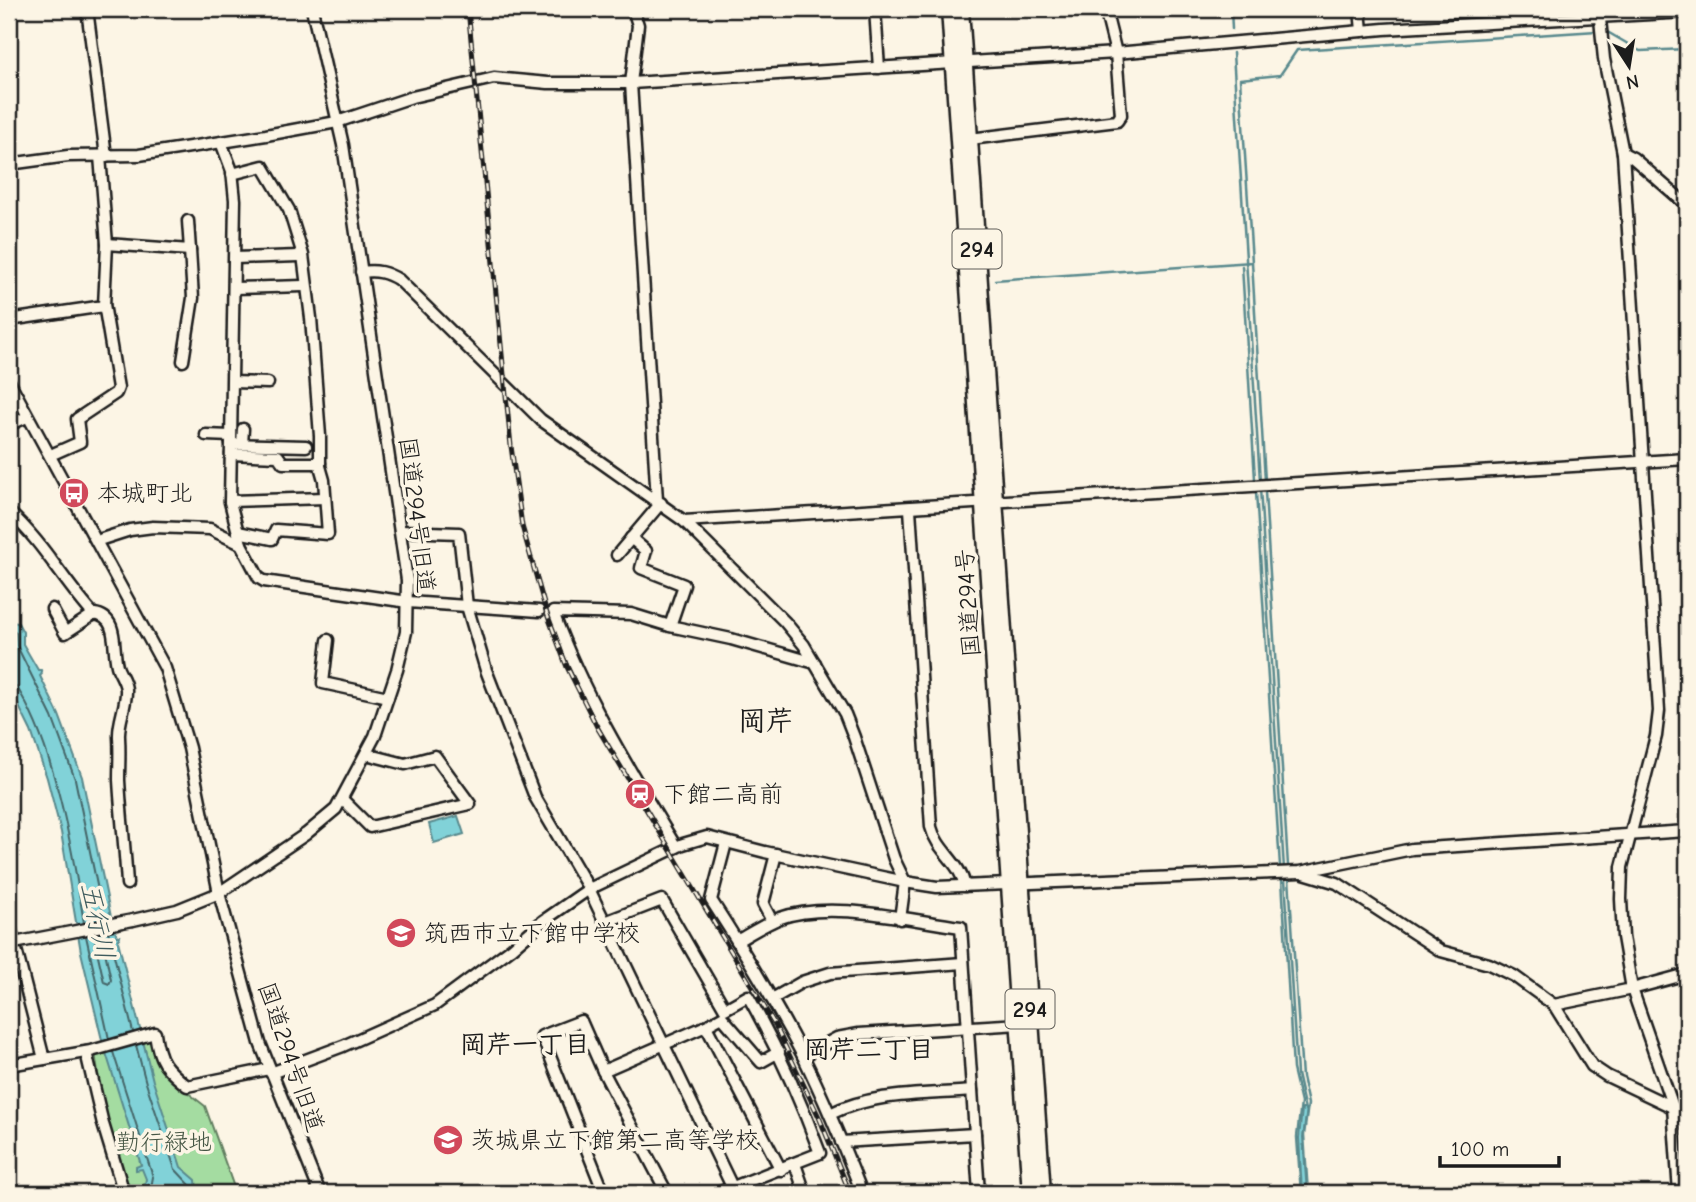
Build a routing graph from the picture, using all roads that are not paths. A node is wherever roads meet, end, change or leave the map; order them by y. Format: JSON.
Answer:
{"nodes":[{"id":1,"x":87,"y":9,"type":"edge"},
{"id":2,"x":303,"y":9,"type":"edge"},
{"id":3,"x":633,"y":9,"type":"edge"},
{"id":4,"x":875,"y":9,"type":"edge"},
{"id":5,"x":949,"y":9,"type":"edge"},
{"id":6,"x":961,"y":9,"type":"edge"},
{"id":7,"x":1105,"y":9,"type":"edge"},
{"id":8,"x":1360,"y":9,"type":"edge"},
{"id":9,"x":313,"y":12,"type":"edge"},
{"id":10,"x":1687,"y":12,"type":"edge"},
{"id":11,"x":1599,"y":22,"type":"edge"},
{"id":12,"x":1362,"y":31,"type":"junction"},
{"id":13,"x":1116,"y":53,"type":"junction"},
{"id":14,"x":958,"y":63,"type":"junction"},
{"id":15,"x":879,"y":68,"type":"junction"},
{"id":16,"x":631,"y":83,"type":"junction"},
{"id":17,"x":337,"y":121,"type":"junction"},
{"id":18,"x":970,"y":139,"type":"junction"},
{"id":19,"x":221,"y":142,"type":"junction"},
{"id":20,"x":1623,"y":153,"type":"junction"},
{"id":21,"x":103,"y":156,"type":"junction"},
{"id":22,"x":9,"y":164,"type":"edge"},
{"id":23,"x":232,"y":174,"type":"junction"},
{"id":24,"x":1687,"y":205,"type":"edge"},
{"id":25,"x":188,"y":221,"type":"dead end"},
{"id":26,"x":107,"y":244,"type":"junction"},
{"id":27,"x":190,"y":250,"type":"junction"},
{"id":28,"x":299,"y":256,"type":"dead end"},
{"id":29,"x":235,"y":258,"type":"junction"},
{"id":30,"x":361,"y":272,"type":"junction"},
{"id":31,"x":303,"y":286,"type":"dead end"},
{"id":32,"x":234,"y":288,"type":"junction"},
{"id":33,"x":104,"y":304,"type":"junction"},
{"id":34,"x":9,"y":320,"type":"edge"},
{"id":35,"x":183,"y":361,"type":"dead end"},
{"id":36,"x":9,"y":381,"type":"edge"},
{"id":37,"x":233,"y":382,"type":"junction"},
{"id":38,"x":268,"y":383,"type":"dead end"},
{"id":39,"x":27,"y":417,"type":"junction"},
{"id":40,"x":9,"y":425,"type":"edge"},
{"id":41,"x":243,"y":429,"type":"dead end"},
{"id":42,"x":206,"y":435,"type":"dead end"},
{"id":43,"x":234,"y":445,"type":"junction"},
{"id":44,"x":306,"y":446,"type":"dead end"},
{"id":45,"x":55,"y":453,"type":"dead end"},
{"id":46,"x":1687,"y":459,"type":"edge"},
{"id":47,"x":1642,"y":462,"type":"junction"},
{"id":48,"x":320,"y":463,"type":"junction"},
{"id":49,"x":325,"y":498,"type":"junction"},
{"id":50,"x":230,"y":501,"type":"junction"},
{"id":51,"x":659,"y":502,"type":"junction"},
{"id":52,"x":989,"y":502,"type":"junction"},
{"id":53,"x":910,"y":509,"type":"junction"},
{"id":54,"x":9,"y":512,"type":"edge"},
{"id":55,"x":684,"y":521,"type":"junction"},
{"id":56,"x":400,"y":531,"type":"junction"},
{"id":57,"x":238,"y":532,"type":"junction"},
{"id":58,"x":631,"y":538,"type":"junction"},
{"id":59,"x":103,"y":539,"type":"dead end"},
{"id":60,"x":241,"y":544,"type":"junction"},
{"id":61,"x":617,"y":555,"type":"dead end"},
{"id":62,"x":408,"y":602,"type":"junction"},
{"id":63,"x":467,"y":606,"type":"junction"},
{"id":64,"x":52,"y":609,"type":"dead end"},
{"id":65,"x":539,"y":611,"type":"dead end"},
{"id":66,"x":93,"y":615,"type":"junction"},
{"id":67,"x":670,"y":626,"type":"junction"},
{"id":68,"x":328,"y":640,"type":"dead end"},
{"id":69,"x":815,"y":663,"type":"junction"},
{"id":70,"x":388,"y":697,"type":"junction"},
{"id":71,"x":366,"y":754,"type":"junction"},
{"id":72,"x":343,"y":800,"type":"junction"},
{"id":73,"x":1687,"y":831,"type":"edge"},
{"id":74,"x":1629,"y":834,"type":"junction"},
{"id":75,"x":726,"y":843,"type":"junction"},
{"id":76,"x":676,"y":847,"type":"junction"},
{"id":77,"x":776,"y":854,"type":"junction"},
{"id":78,"x":1300,"y":872,"type":"junction"},
{"id":79,"x":905,"y":882,"type":"junction"},
{"id":80,"x":1015,"y":883,"type":"junction"},
{"id":81,"x":127,"y":884,"type":"dead end"},
{"id":82,"x":965,"y":886,"type":"junction"},
{"id":83,"x":589,"y":889,"type":"junction"},
{"id":84,"x":219,"y":893,"type":"junction"},
{"id":85,"x":900,"y":919,"type":"junction"},
{"id":86,"x":9,"y":921,"type":"edge"},
{"id":87,"x":605,"y":922,"type":"junction"},
{"id":88,"x":772,"y":922,"type":"junction"},
{"id":89,"x":737,"y":940,"type":"junction"},
{"id":90,"x":9,"y":944,"type":"edge"},
{"id":91,"x":963,"y":963,"type":"junction"},
{"id":92,"x":1687,"y":974,"type":"edge"},
{"id":93,"x":1632,"y":989,"type":"junction"},
{"id":94,"x":772,"y":999,"type":"junction"},
{"id":95,"x":1554,"y":1005,"type":"junction"},
{"id":96,"x":724,"y":1013,"type":"junction"},
{"id":97,"x":1020,"y":1024,"type":"junction"},
{"id":98,"x":706,"y":1026,"type":"junction"},
{"id":99,"x":968,"y":1028,"type":"junction"},
{"id":100,"x":663,"y":1043,"type":"junction"},
{"id":101,"x":91,"y":1050,"type":"junction"},
{"id":102,"x":779,"y":1052,"type":"junction"},
{"id":103,"x":803,"y":1056,"type":"junction"},
{"id":104,"x":44,"y":1059,"type":"junction"},
{"id":105,"x":9,"y":1065,"type":"edge"},
{"id":106,"x":270,"y":1071,"type":"junction"},
{"id":107,"x":603,"y":1071,"type":"junction"},
{"id":108,"x":972,"y":1091,"type":"junction"},
{"id":109,"x":1673,"y":1107,"type":"junction"},
{"id":110,"x":830,"y":1114,"type":"junction"},
{"id":111,"x":1687,"y":1114,"type":"edge"},
{"id":112,"x":975,"y":1134,"type":"junction"},
{"id":113,"x":841,"y":1142,"type":"junction"},
{"id":114,"x":795,"y":1164,"type":"junction"},
{"id":115,"x":781,"y":1170,"type":"junction"},
{"id":116,"x":734,"y":1190,"type":"edge"},
{"id":117,"x":124,"y":1193,"type":"edge"},
{"id":118,"x":320,"y":1193,"type":"edge"},
{"id":119,"x":604,"y":1193,"type":"edge"},
{"id":120,"x":667,"y":1193,"type":"edge"},
{"id":121,"x":718,"y":1193,"type":"edge"},
{"id":122,"x":805,"y":1193,"type":"edge"},
{"id":123,"x":862,"y":1193,"type":"edge"},
{"id":124,"x":979,"y":1193,"type":"edge"},
{"id":125,"x":1030,"y":1193,"type":"edge"},
{"id":126,"x":1043,"y":1193,"type":"edge"},
{"id":127,"x":1679,"y":1193,"type":"edge"}],
"edges":[{"from":1,"to":21,"type":"street"},
{"from":2,"to":9,"type":"street"},
{"from":3,"to":16,"type":"street"},
{"from":4,"to":15,"type":"street"},
{"from":5,"to":14,"type":"highway","name":"国道294号","number":"294"},
{"from":6,"to":14,"type":"highway","name":"国道294号","number":"294"},
{"from":7,"to":13,"type":"street"},
{"from":8,"to":12,"type":"street"},
{"from":9,"to":17,"type":"street","name":"国道294号旧道"},
{"from":10,"to":11,"type":"street"},
{"from":11,"to":12,"type":"street"},
{"from":11,"to":20,"type":"street"},
{"from":12,"to":13,"type":"street"},
{"from":13,"to":14,"type":"street"},
{"from":13,"to":18,"type":"street"},
{"from":14,"to":15,"type":"street"},
{"from":14,"to":18,"type":"highway","name":"国道294号","number":"294"},
{"from":14,"to":52,"type":"highway","name":"国道294号","number":"294"},
{"from":15,"to":16,"type":"street"},
{"from":16,"to":17,"type":"street"},
{"from":16,"to":51,"type":"street"},
{"from":17,"to":19,"type":"street"},
{"from":17,"to":30,"type":"street","name":"国道294号旧道"},
{"from":18,"to":52,"type":"highway","name":"国道294号","number":"294"},
{"from":19,"to":21,"type":"street"},
{"from":19,"to":23,"type":"street"},
{"from":20,"to":24,"type":"street"},
{"from":20,"to":47,"type":"street"},
{"from":21,"to":22,"type":"street"},
{"from":21,"to":26,"type":"street"},
{"from":23,"to":29,"type":"street"},
{"from":23,"to":48,"type":"street"},
{"from":25,"to":27,"type":"street"},
{"from":26,"to":27,"type":"street"},
{"from":26,"to":33,"type":"street"},
{"from":27,"to":35,"type":"street"},
{"from":28,"to":29,"type":"street"},
{"from":29,"to":32,"type":"street"},
{"from":30,"to":51,"type":"street"},
{"from":30,"to":56,"type":"street","name":"国道294号旧道"},
{"from":31,"to":32,"type":"street"},
{"from":32,"to":37,"type":"street"},
{"from":33,"to":34,"type":"street"},
{"from":33,"to":45,"type":"street"},
{"from":36,"to":39,"type":"street"},
{"from":37,"to":38,"type":"street"},
{"from":37,"to":43,"type":"street"},
{"from":39,"to":40,"type":"street"},
{"from":39,"to":84,"type":"street"},
{"from":41,"to":43,"type":"street"},
{"from":42,"to":43,"type":"street"},
{"from":43,"to":44,"type":"street"},
{"from":43,"to":48,"type":"street"},
{"from":43,"to":50,"type":"street"},
{"from":46,"to":47,"type":"street"},
{"from":47,"to":52,"type":"street"},
{"from":47,"to":74,"type":"street"},
{"from":48,"to":49,"type":"street"},
{"from":49,"to":50,"type":"street"},
{"from":49,"to":57,"type":"street"},
{"from":50,"to":57,"type":"street"},
{"from":51,"to":55,"type":"street"},
{"from":51,"to":58,"type":"street"},
{"from":52,"to":53,"type":"street"},
{"from":52,"to":80,"type":"highway","name":"国道294号","number":"294"},
{"from":53,"to":55,"type":"street"},
{"from":53,"to":82,"type":"street"},
{"from":54,"to":66,"type":"street"},
{"from":55,"to":69,"type":"street"},
{"from":56,"to":62,"type":"street","name":"国道294号旧道"},
{"from":56,"to":63,"type":"street"},
{"from":57,"to":60,"type":"street"},
{"from":58,"to":61,"type":"street"},
{"from":58,"to":67,"type":"street"},
{"from":59,"to":60,"type":"street"},
{"from":60,"to":62,"type":"street"},
{"from":62,"to":63,"type":"street"},
{"from":62,"to":70,"type":"street","name":"国道294号旧道"},
{"from":63,"to":65,"type":"street"},
{"from":63,"to":83,"type":"street"},
{"from":64,"to":66,"type":"street"},
{"from":66,"to":81,"type":"street"},
{"from":67,"to":69,"type":"street"},
{"from":67,"to":76,"type":"street"},
{"from":68,"to":70,"type":"street"},
{"from":69,"to":79,"type":"street"},
{"from":70,"to":71,"type":"street","name":"国道294号旧道"},
{"from":71,"to":72,"type":"street","name":"国道294号旧道"},
{"from":71,"to":72,"type":"street"},
{"from":72,"to":84,"type":"street","name":"国道294号旧道"},
{"from":73,"to":74,"type":"street"},
{"from":74,"to":78,"type":"street"},
{"from":74,"to":93,"type":"street"},
{"from":75,"to":76,"type":"street"},
{"from":75,"to":77,"type":"street"},
{"from":75,"to":89,"type":"street"},
{"from":76,"to":83,"type":"street"},
{"from":77,"to":79,"type":"street"},
{"from":77,"to":88,"type":"street"},
{"from":78,"to":80,"type":"street"},
{"from":78,"to":95,"type":"street"},
{"from":79,"to":82,"type":"street"},
{"from":79,"to":85,"type":"street"},
{"from":80,"to":82,"type":"street"},
{"from":80,"to":97,"type":"highway","name":"国道294号","number":"294"},
{"from":80,"to":126,"type":"highway","name":"国道294号","number":"294"},
{"from":83,"to":87,"type":"street"},
{"from":83,"to":106,"type":"street"},
{"from":84,"to":90,"type":"street","bridge":true},
{"from":84,"to":106,"type":"street","name":"国道294号旧道"},
{"from":85,"to":88,"type":"street"},
{"from":85,"to":91,"type":"street"},
{"from":86,"to":104,"type":"street"},
{"from":87,"to":96,"type":"street"},
{"from":87,"to":100,"type":"street"},
{"from":88,"to":89,"type":"street"},
{"from":89,"to":94,"type":"street"},
{"from":91,"to":94,"type":"street"},
{"from":91,"to":99,"type":"street"},
{"from":92,"to":93,"type":"street"},
{"from":93,"to":95,"type":"street"},
{"from":93,"to":109,"type":"street"},
{"from":94,"to":103,"type":"street"},
{"from":95,"to":109,"type":"street"},
{"from":96,"to":98,"type":"street"},
{"from":96,"to":102,"type":"street"},
{"from":96,"to":102,"type":"street"},
{"from":97,"to":99,"type":"street"},
{"from":97,"to":125,"type":"highway","name":"国道294号","number":"294"},
{"from":98,"to":100,"type":"street"},
{"from":98,"to":115,"type":"street"},
{"from":99,"to":103,"type":"street"},
{"from":99,"to":108,"type":"street"},
{"from":100,"to":107,"type":"street"},
{"from":100,"to":116,"type":"street"},
{"from":101,"to":104,"type":"street"},
{"from":101,"to":106,"type":"street"},
{"from":101,"to":117,"type":"street"},
{"from":102,"to":114,"type":"street"},
{"from":103,"to":110,"type":"street"},
{"from":104,"to":105,"type":"street"},
{"from":106,"to":118,"type":"street","name":"国道294号旧道"},
{"from":107,"to":119,"type":"street"},
{"from":107,"to":120,"type":"street"},
{"from":108,"to":110,"type":"street"},
{"from":108,"to":112,"type":"street"},
{"from":109,"to":111,"type":"street"},
{"from":109,"to":127,"type":"street"},
{"from":110,"to":113,"type":"street"},
{"from":112,"to":113,"type":"street"},
{"from":112,"to":124,"type":"street"},
{"from":113,"to":123,"type":"street"},
{"from":114,"to":115,"type":"street"},
{"from":114,"to":122,"type":"street"},
{"from":115,"to":116,"type":"street"},
{"from":116,"to":121,"type":"street"}]}
